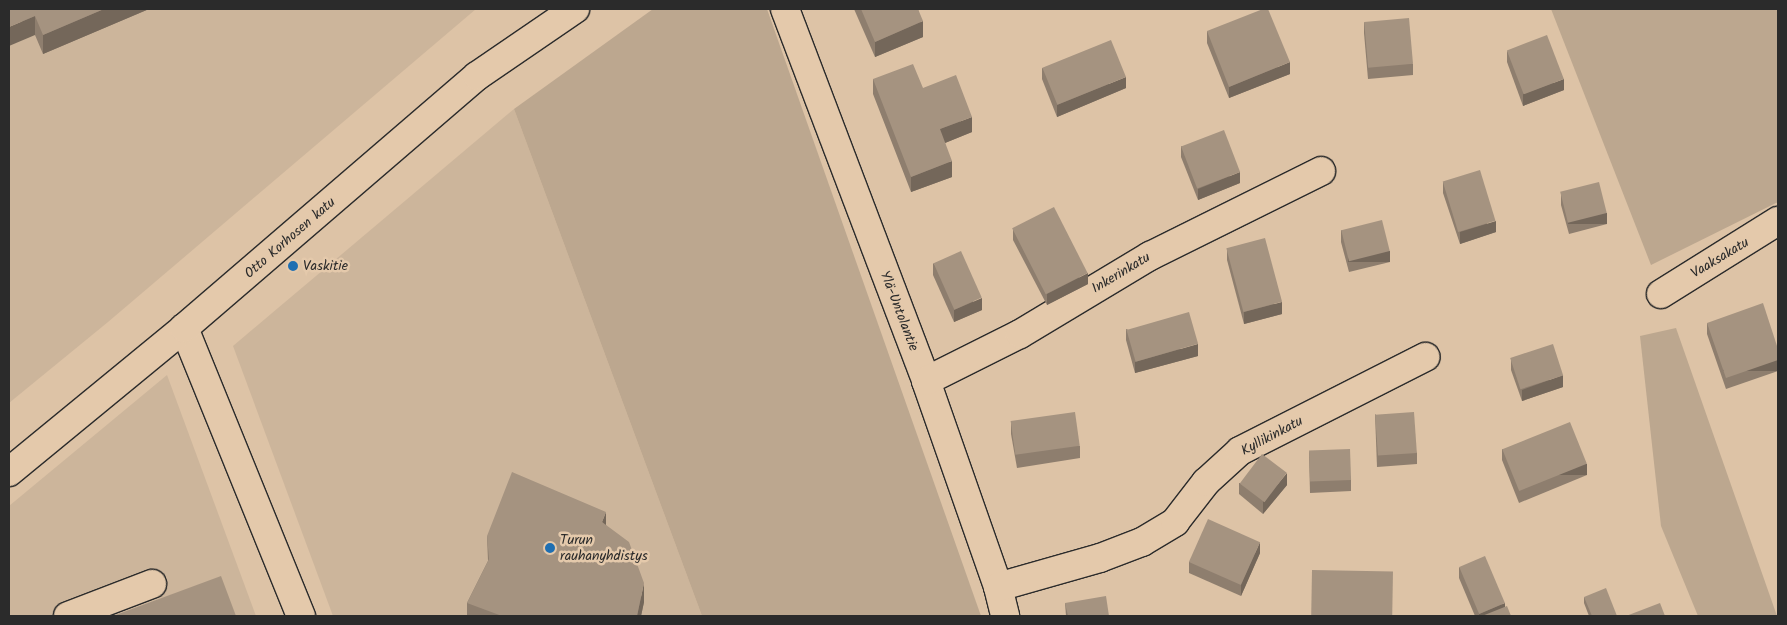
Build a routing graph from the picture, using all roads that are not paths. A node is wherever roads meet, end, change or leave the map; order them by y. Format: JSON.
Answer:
{"nodes":[{"id":1,"x":575,"y":9,"type":"edge"},
{"id":2,"x":785,"y":9,"type":"edge"},
{"id":3,"x":1321,"y":171,"type":"dead end"},
{"id":4,"x":1778,"y":220,"type":"edge"},
{"id":5,"x":1660,"y":294,"type":"dead end"},
{"id":6,"x":184,"y":328,"type":"junction"},
{"id":7,"x":1425,"y":357,"type":"dead end"},
{"id":8,"x":926,"y":381,"type":"junction"},
{"id":9,"x":9,"y":472,"type":"edge"},
{"id":10,"x":152,"y":584,"type":"dead end"},
{"id":11,"x":998,"y":587,"type":"junction"},
{"id":12,"x":68,"y":616,"type":"edge"},
{"id":13,"x":301,"y":616,"type":"edge"},
{"id":14,"x":1005,"y":616,"type":"edge"}],
"edges":[{"from":1,"to":6,"type":"street","name":"Otto Korhosen katu"},
{"from":2,"to":8,"type":"street","name":"Ylä-Untolantie"},
{"from":3,"to":8,"type":"street","name":"Inkerinkatu"},
{"from":4,"to":5,"type":"street","name":"Vaaksakatu"},
{"from":6,"to":9,"type":"street","name":"Otto Korhosen katu"},
{"from":6,"to":13,"type":"street"},
{"from":7,"to":11,"type":"street","name":"Kyllikinkatu"},
{"from":8,"to":11,"type":"street","name":"Ylä-Untolantie"},
{"from":10,"to":12,"type":"street"},
{"from":11,"to":14,"type":"street","name":"Ylä-Untolantie"}]}
